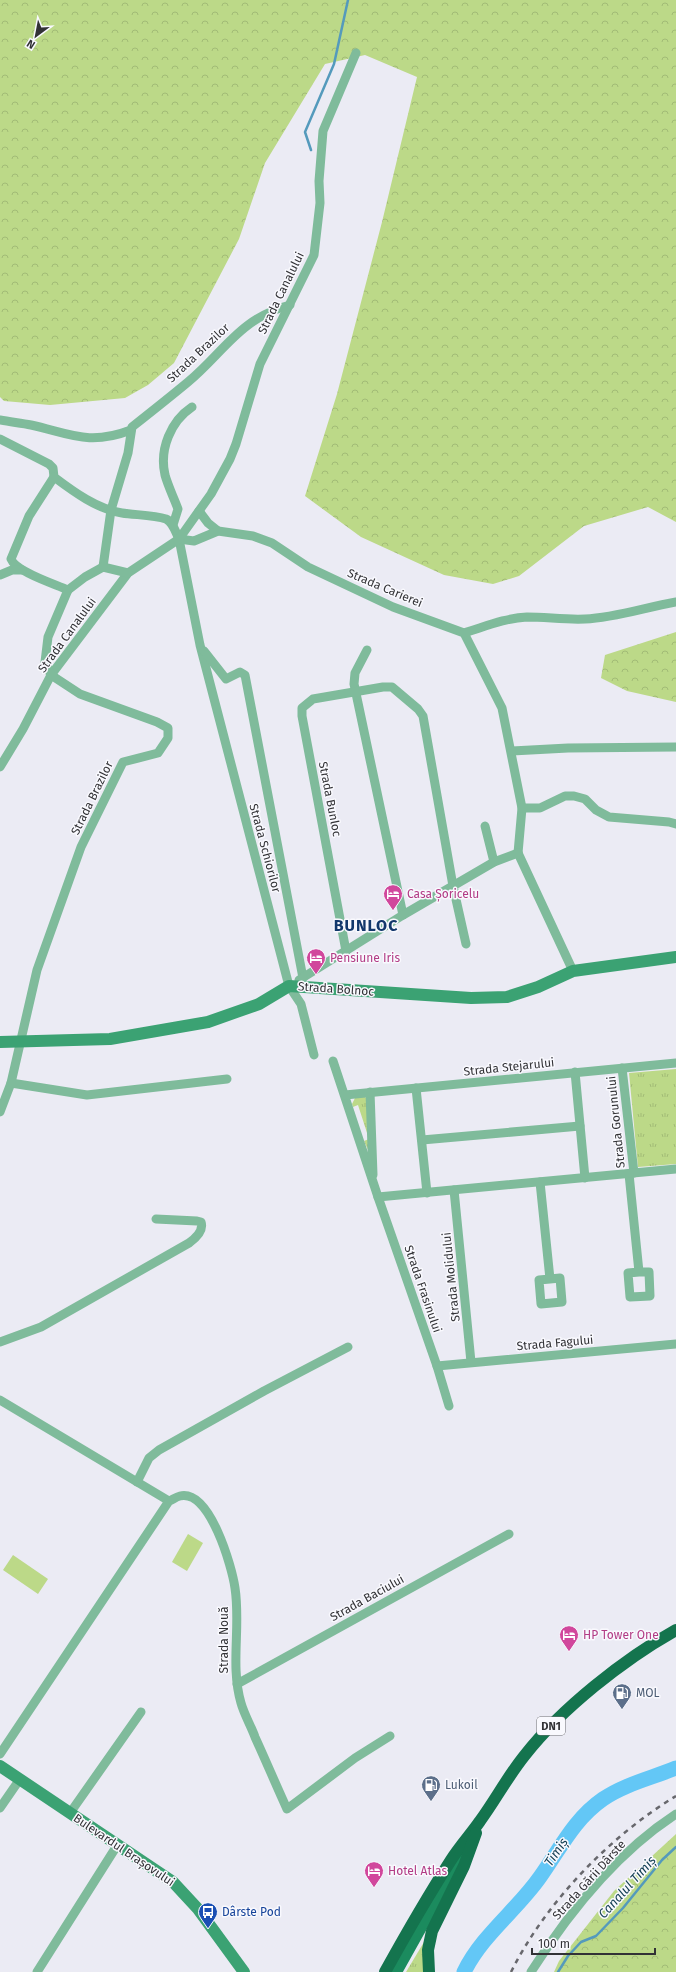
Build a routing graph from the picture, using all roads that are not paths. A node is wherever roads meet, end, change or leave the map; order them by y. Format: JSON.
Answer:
{"nodes":[{"id":1,"x":356,"y":54,"type":"dead end"},
{"id":2,"x":290,"y":305,"type":"junction"},
{"id":3,"x":192,"y":407,"type":"dead end"},
{"id":4,"x":0,"y":420,"type":"edge"},
{"id":5,"x":131,"y":430,"type":"junction"},
{"id":6,"x":0,"y":439,"type":"edge"},
{"id":7,"x":54,"y":476,"type":"junction"},
{"id":8,"x":110,"y":510,"type":"junction"},
{"id":9,"x":199,"y":511,"type":"junction"},
{"id":10,"x":173,"y":525,"type":"junction"},
{"id":11,"x":218,"y":531,"type":"junction"},
{"id":12,"x":179,"y":539,"type":"junction"},
{"id":13,"x":103,"y":567,"type":"junction"},
{"id":14,"x":24,"y":570,"type":"junction"},
{"id":15,"x":128,"y":573,"type":"junction"},
{"id":16,"x":0,"y":575,"type":"edge"},
{"id":17,"x":68,"y":590,"type":"junction"},
{"id":18,"x":676,"y":602,"type":"edge"},
{"id":19,"x":464,"y":634,"type":"junction"},
{"id":20,"x":200,"y":645,"type":"junction"},
{"id":21,"x":368,"y":650,"type":"dead end"},
{"id":22,"x":51,"y":675,"type":"junction"},
{"id":23,"x":355,"y":691,"type":"junction"},
{"id":24,"x":676,"y":747,"type":"edge"},
{"id":25,"x":512,"y":751,"type":"junction"},
{"id":26,"x":0,"y":767,"type":"edge"},
{"id":27,"x":522,"y":808,"type":"junction"},
{"id":28,"x":676,"y":824,"type":"edge"},
{"id":29,"x":485,"y":826,"type":"dead end"},
{"id":30,"x":518,"y":853,"type":"junction"},
{"id":31,"x":494,"y":862,"type":"junction"},
{"id":32,"x":453,"y":886,"type":"junction"},
{"id":33,"x":403,"y":915,"type":"junction"},
{"id":34,"x":466,"y":944,"type":"dead end"},
{"id":35,"x":346,"y":951,"type":"junction"},
{"id":36,"x":676,"y":957,"type":"edge"},
{"id":37,"x":573,"y":971,"type":"junction"},
{"id":38,"x":303,"y":978,"type":"junction"},
{"id":39,"x":289,"y":986,"type":"junction"},
{"id":40,"x":0,"y":1042,"type":"edge"},
{"id":41,"x":21,"y":1042,"type":"junction"},
{"id":42,"x":314,"y":1055,"type":"dead end"},
{"id":43,"x":333,"y":1060,"type":"dead end"},
{"id":44,"x":676,"y":1063,"type":"edge"},
{"id":45,"x":622,"y":1068,"type":"junction"},
{"id":46,"x":575,"y":1072,"type":"junction"},
{"id":47,"x":227,"y":1079,"type":"dead end"},
{"id":48,"x":11,"y":1083,"type":"junction"},
{"id":49,"x":416,"y":1088,"type":"junction"},
{"id":50,"x":370,"y":1092,"type":"junction"},
{"id":51,"x":345,"y":1095,"type":"junction"},
{"id":52,"x":0,"y":1112,"type":"edge"},
{"id":53,"x":580,"y":1126,"type":"junction"},
{"id":54,"x":422,"y":1140,"type":"junction"},
{"id":55,"x":676,"y":1169,"type":"edge"},
{"id":56,"x":631,"y":1173,"type":"junction"},
{"id":57,"x":585,"y":1178,"type":"junction"},
{"id":58,"x":373,"y":1181,"type":"junction"},
{"id":59,"x":540,"y":1182,"type":"junction"},
{"id":60,"x":454,"y":1190,"type":"junction"},
{"id":61,"x":427,"y":1193,"type":"junction"},
{"id":62,"x":378,"y":1197,"type":"junction"},
{"id":63,"x":156,"y":1219,"type":"dead end"},
{"id":64,"x":639,"y":1272,"type":"dead end"},
{"id":65,"x":550,"y":1279,"type":"dead end"},
{"id":66,"x":0,"y":1342,"type":"edge"},
{"id":67,"x":676,"y":1344,"type":"edge"},
{"id":68,"x":348,"y":1347,"type":"dead end"},
{"id":69,"x":471,"y":1362,"type":"junction"},
{"id":70,"x":437,"y":1366,"type":"junction"},
{"id":71,"x":0,"y":1400,"type":"edge"},
{"id":72,"x":449,"y":1406,"type":"dead end"},
{"id":73,"x":137,"y":1482,"type":"junction"},
{"id":74,"x":169,"y":1501,"type":"junction"},
{"id":75,"x":509,"y":1534,"type":"dead end"},
{"id":76,"x":676,"y":1630,"type":"edge"},
{"id":77,"x":237,"y":1684,"type":"junction"},
{"id":78,"x":141,"y":1712,"type":"dead end"},
{"id":79,"x":390,"y":1736,"type":"dead end"},
{"id":80,"x":0,"y":1754,"type":"edge"},
{"id":81,"x":0,"y":1766,"type":"edge"},
{"id":82,"x":20,"y":1779,"type":"junction"},
{"id":83,"x":0,"y":1808,"type":"edge"},
{"id":84,"x":70,"y":1813,"type":"junction"},
{"id":85,"x":676,"y":1814,"type":"edge"},
{"id":86,"x":482,"y":1819,"type":"junction"},
{"id":87,"x":118,"y":1844,"type":"junction"},
{"id":88,"x":37,"y":1972,"type":"edge"},
{"id":89,"x":244,"y":1972,"type":"edge"},
{"id":90,"x":385,"y":1972,"type":"edge"},
{"id":91,"x":396,"y":1972,"type":"edge"},
{"id":92,"x":429,"y":1972,"type":"edge"},
{"id":93,"x":531,"y":1972,"type":"edge"}],
"edges":[{"from":1,"to":2,"type":"street","name":"Strada Canalului"},
{"from":2,"to":5,"type":"street","name":"Strada Brazilor"},
{"from":2,"to":9,"type":"street","name":"Strada Canalului"},
{"from":3,"to":10,"type":"street"},
{"from":4,"to":5,"type":"street","name":"Strada Brazilor"},
{"from":5,"to":8,"type":"street"},
{"from":6,"to":7,"type":"street"},
{"from":7,"to":8,"type":"street"},
{"from":7,"to":14,"type":"street"},
{"from":8,"to":10,"type":"street"},
{"from":8,"to":13,"type":"street"},
{"from":9,"to":11,"type":"street"},
{"from":9,"to":12,"type":"street","name":"Strada Canalului"},
{"from":10,"to":12,"type":"street","name":"Strada Schiorilor"},
{"from":11,"to":12,"type":"street","name":"Strada Carierei"},
{"from":11,"to":19,"type":"street","name":"Strada Carierei"},
{"from":12,"to":15,"type":"street","name":"Strada Canalului"},
{"from":12,"to":20,"type":"street","name":"Strada Schiorilor"},
{"from":13,"to":15,"type":"street"},
{"from":13,"to":17,"type":"street"},
{"from":14,"to":16,"type":"street"},
{"from":14,"to":17,"type":"street"},
{"from":15,"to":22,"type":"street","name":"Strada Canalului"},
{"from":17,"to":22,"type":"street"},
{"from":18,"to":19,"type":"street"},
{"from":19,"to":25,"type":"street"},
{"from":20,"to":38,"type":"street","name":"Strada Schiorilor"},
{"from":20,"to":39,"type":"street","name":"Strada Schiorilor"},
{"from":21,"to":23,"type":"street"},
{"from":22,"to":26,"type":"street","name":"Strada Canalului"},
{"from":22,"to":41,"type":"street","name":"Strada Brazilor"},
{"from":23,"to":32,"type":"street","name":"Strada Bunloc"},
{"from":23,"to":33,"type":"street"},
{"from":23,"to":35,"type":"street","name":"Strada Bunloc"},
{"from":24,"to":25,"type":"street"},
{"from":25,"to":27,"type":"street"},
{"from":27,"to":28,"type":"street"},
{"from":27,"to":30,"type":"street"},
{"from":29,"to":31,"type":"street"},
{"from":30,"to":31,"type":"street"},
{"from":30,"to":37,"type":"street"},
{"from":31,"to":32,"type":"street"},
{"from":32,"to":33,"type":"street"},
{"from":32,"to":34,"type":"street","name":"Strada Bunloc"},
{"from":33,"to":35,"type":"street"},
{"from":35,"to":38,"type":"street"},
{"from":36,"to":37,"type":"street","name":"Strada Bolnoc"},
{"from":37,"to":39,"type":"street","name":"Strada Bolnoc"},
{"from":38,"to":39,"type":"street"},
{"from":39,"to":41,"type":"street","name":"Strada Bolnoc"},
{"from":39,"to":42,"type":"street","name":"Strada Schiorilor"},
{"from":40,"to":41,"type":"street","name":"Strada Bolnoc"},
{"from":41,"to":48,"type":"street","name":"Strada Brazilor"},
{"from":43,"to":51,"type":"street","name":"Strada Frasinului"},
{"from":44,"to":45,"type":"street","name":"Strada Stejarului"},
{"from":45,"to":46,"type":"street","name":"Strada Stejarului"},
{"from":45,"to":56,"type":"street","name":"Strada Gorunului"},
{"from":46,"to":49,"type":"street","name":"Strada Stejarului"},
{"from":46,"to":53,"type":"street"},
{"from":47,"to":48,"type":"street"},
{"from":48,"to":52,"type":"street","name":"Strada Brazilor"},
{"from":49,"to":50,"type":"street","name":"Strada Stejarului"},
{"from":49,"to":54,"type":"street"},
{"from":50,"to":51,"type":"street","name":"Strada Stejarului"},
{"from":50,"to":58,"type":"street","name":"Strada Frasinului"},
{"from":51,"to":58,"type":"street","name":"Strada Frasinului"},
{"from":53,"to":54,"type":"street"},
{"from":53,"to":57,"type":"street"},
{"from":54,"to":61,"type":"street"},
{"from":55,"to":56,"type":"street"},
{"from":56,"to":57,"type":"street"},
{"from":56,"to":64,"type":"street"},
{"from":57,"to":59,"type":"street"},
{"from":58,"to":62,"type":"street","name":"Strada Frasinului"},
{"from":59,"to":60,"type":"street"},
{"from":59,"to":65,"type":"street"},
{"from":60,"to":61,"type":"street"},
{"from":60,"to":69,"type":"street","name":"Strada Molidului"},
{"from":61,"to":62,"type":"street"},
{"from":62,"to":70,"type":"street","name":"Strada Frasinului"},
{"from":63,"to":66,"type":"street"},
{"from":67,"to":69,"type":"street","name":"Strada Fagului"},
{"from":68,"to":73,"type":"street"},
{"from":69,"to":70,"type":"street","name":"Strada Fagului"},
{"from":70,"to":72,"type":"street","name":"Strada Frasinului"},
{"from":71,"to":73,"type":"street"},
{"from":73,"to":74,"type":"street"},
{"from":74,"to":77,"type":"street","name":"Strada Nouă"},
{"from":74,"to":80,"type":"street"},
{"from":75,"to":77,"type":"street","name":"Strada Baciului"},
{"from":76,"to":86,"type":"highway","number":"DN1"},
{"from":77,"to":79,"type":"street","name":"Strada Nouă"},
{"from":78,"to":84,"type":"street"},
{"from":81,"to":82,"type":"street","name":"Bulevardul Brașovului"},
{"from":82,"to":83,"type":"street"},
{"from":82,"to":84,"type":"street","name":"Bulevardul Brașovului"},
{"from":84,"to":87,"type":"street","name":"Bulevardul Brașovului"},
{"from":85,"to":93,"type":"street","name":"Strada Gării Dârste"},
{"from":86,"to":90,"type":"highway","number":"DN1"},
{"from":86,"to":91,"type":"main road","number":"DN1"},
{"from":86,"to":92,"type":"highway"},
{"from":87,"to":88,"type":"street"},
{"from":87,"to":89,"type":"street","name":"Bulevardul Brașovului"}]}
